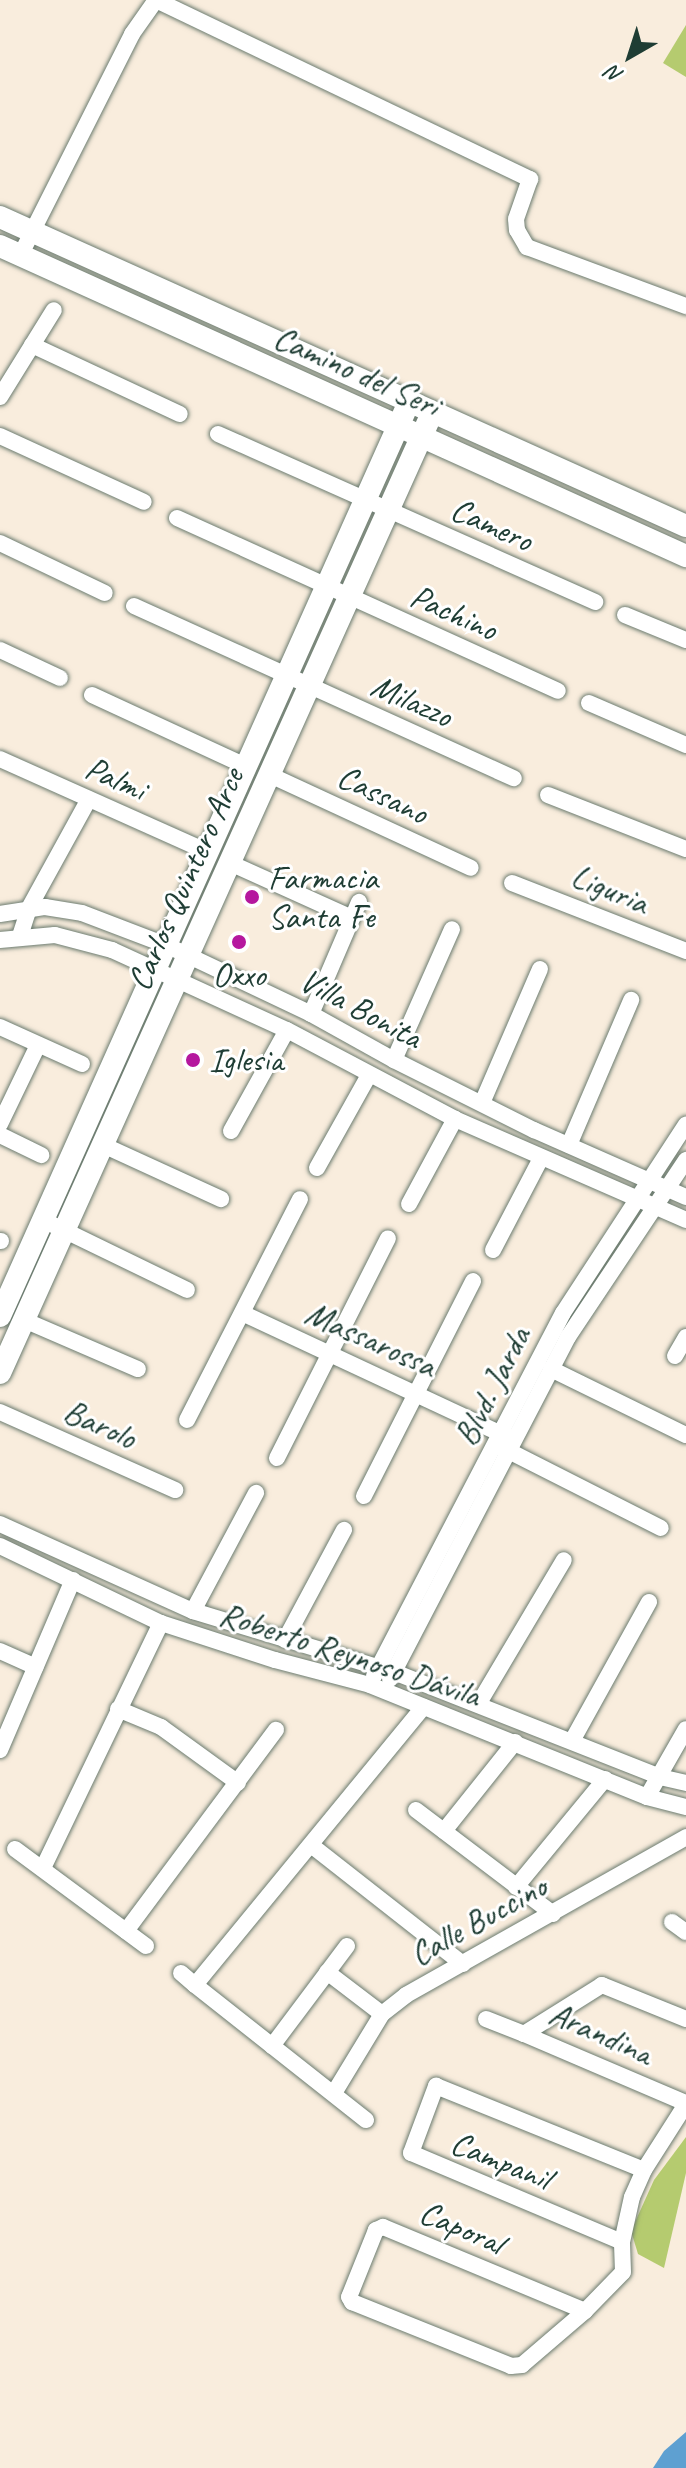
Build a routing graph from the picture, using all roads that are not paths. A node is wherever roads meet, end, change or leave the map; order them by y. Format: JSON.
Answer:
{"nodes":[{"id":1,"x":156,"y":0,"type":"edge"},
{"id":2,"x":0,"y":217,"type":"edge"},
{"id":3,"x":32,"y":233,"type":"junction"},
{"id":4,"x":10,"y":251,"type":"edge"},
{"id":5,"x":686,"y":306,"type":"edge"},
{"id":6,"x":54,"y":310,"type":"dead end"},
{"id":7,"x":32,"y":345,"type":"junction"},
{"id":8,"x":0,"y":397,"type":"edge"},
{"id":9,"x":409,"y":402,"type":"junction"},
{"id":10,"x":432,"y":413,"type":"junction"},
{"id":11,"x":180,"y":414,"type":"dead end"},
{"id":12,"x":398,"y":427,"type":"junction"},
{"id":13,"x":218,"y":434,"type":"dead end"},
{"id":14,"x":0,"y":436,"type":"edge"},
{"id":15,"x":422,"y":437,"type":"junction"},
{"id":16,"x":365,"y":499,"type":"junction"},
{"id":17,"x":144,"y":502,"type":"dead end"},
{"id":18,"x":389,"y":510,"type":"junction"},
{"id":19,"x":177,"y":518,"type":"dead end"},
{"id":20,"x":686,"y":526,"type":"edge"},
{"id":21,"x":0,"y":543,"type":"edge"},
{"id":22,"x":686,"y":556,"type":"edge"},
{"id":23,"x":325,"y":588,"type":"junction"},
{"id":24,"x":105,"y":593,"type":"dead end"},
{"id":25,"x":349,"y":599,"type":"junction"},
{"id":26,"x":595,"y":602,"type":"dead end"},
{"id":27,"x":134,"y":606,"type":"dead end"},
{"id":28,"x":625,"y":615,"type":"dead end"},
{"id":29,"x":686,"y":640,"type":"edge"},
{"id":30,"x":0,"y":650,"type":"edge"},
{"id":31,"x":286,"y":676,"type":"junction"},
{"id":32,"x":60,"y":678,"type":"dead end"},
{"id":33,"x":309,"y":687,"type":"junction"},
{"id":34,"x":558,"y":691,"type":"dead end"},
{"id":35,"x":92,"y":695,"type":"dead end"},
{"id":36,"x":589,"y":703,"type":"dead end"},
{"id":37,"x":686,"y":745,"type":"edge"},
{"id":38,"x":0,"y":759,"type":"edge"},
{"id":39,"x":246,"y":766,"type":"junction"},
{"id":40,"x":270,"y":775,"type":"junction"},
{"id":41,"x":514,"y":778,"type":"dead end"},
{"id":42,"x":548,"y":795,"type":"dead end"},
{"id":43,"x":89,"y":799,"type":"junction"},
{"id":44,"x":686,"y":849,"type":"edge"},
{"id":45,"x":208,"y":852,"type":"junction"},
{"id":46,"x":230,"y":863,"type":"junction"},
{"id":47,"x":471,"y":868,"type":"dead end"},
{"id":48,"x":512,"y":883,"type":"dead end"},
{"id":49,"x":359,"y":902,"type":"dead end"},
{"id":50,"x":29,"y":908,"type":"junction"},
{"id":51,"x":0,"y":914,"type":"edge"},
{"id":52,"x":352,"y":918,"type":"junction"},
{"id":53,"x":452,"y":929,"type":"dead end"},
{"id":54,"x":20,"y":936,"type":"junction"},
{"id":55,"x":0,"y":940,"type":"edge"},
{"id":56,"x":166,"y":945,"type":"junction"},
{"id":57,"x":686,"y":951,"type":"edge"},
{"id":58,"x":188,"y":955,"type":"junction"},
{"id":59,"x":155,"y":968,"type":"junction"},
{"id":60,"x":540,"y":969,"type":"dead end"},
{"id":61,"x":178,"y":978,"type":"junction"},
{"id":62,"x":631,"y":1000,"type":"dead end"},
{"id":63,"x":311,"y":1014,"type":"junction"},
{"id":64,"x":0,"y":1027,"type":"edge"},
{"id":65,"x":287,"y":1030,"type":"junction"},
{"id":66,"x":38,"y":1045,"type":"junction"},
{"id":67,"x":394,"y":1060,"type":"junction"},
{"id":68,"x":82,"y":1064,"type":"dead end"},
{"id":69,"x":369,"y":1075,"type":"junction"},
{"id":70,"x":482,"y":1103,"type":"junction"},
{"id":71,"x":455,"y":1119,"type":"junction"},
{"id":72,"x":0,"y":1124,"type":"edge"},
{"id":73,"x":686,"y":1124,"type":"edge"},
{"id":74,"x":231,"y":1131,"type":"dead end"},
{"id":75,"x":0,"y":1135,"type":"edge"},
{"id":76,"x":103,"y":1145,"type":"junction"},
{"id":77,"x":569,"y":1145,"type":"junction"},
{"id":78,"x":41,"y":1155,"type":"dead end"},
{"id":79,"x":541,"y":1158,"type":"junction"},
{"id":80,"x":686,"y":1160,"type":"edge"},
{"id":81,"x":317,"y":1168,"type":"dead end"},
{"id":82,"x":650,"y":1181,"type":"junction"},
{"id":83,"x":668,"y":1189,"type":"junction"},
{"id":84,"x":686,"y":1197,"type":"edge"},
{"id":85,"x":221,"y":1199,"type":"dead end"},
{"id":86,"x":300,"y":1199,"type":"dead end"},
{"id":87,"x":639,"y":1199,"type":"junction"},
{"id":88,"x":409,"y":1204,"type":"dead end"},
{"id":89,"x":656,"y":1207,"type":"junction"},
{"id":90,"x":43,"y":1220,"type":"junction"},
{"id":91,"x":686,"y":1220,"type":"edge"},
{"id":92,"x":64,"y":1231,"type":"junction"},
{"id":93,"x":388,"y":1238,"type":"dead end"},
{"id":94,"x":493,"y":1250,"type":"dead end"},
{"id":95,"x":473,"y":1281,"type":"dead end"},
{"id":96,"x":187,"y":1290,"type":"dead end"},
{"id":97,"x":244,"y":1314,"type":"junction"},
{"id":98,"x":0,"y":1316,"type":"edge"},
{"id":99,"x":24,"y":1320,"type":"junction"},
{"id":100,"x":686,"y":1337,"type":"edge"},
{"id":101,"x":332,"y":1355,"type":"junction"},
{"id":102,"x":675,"y":1356,"type":"dead end"},
{"id":103,"x":138,"y":1369,"type":"dead end"},
{"id":104,"x":557,"y":1372,"type":"junction"},
{"id":105,"x":0,"y":1373,"type":"edge"},
{"id":106,"x":418,"y":1392,"type":"junction"},
{"id":107,"x":0,"y":1412,"type":"edge"},
{"id":108,"x":187,"y":1420,"type":"dead end"},
{"id":109,"x":686,"y":1435,"type":"edge"},
{"id":110,"x":506,"y":1443,"type":"junction"},
{"id":111,"x":277,"y":1458,"type":"dead end"},
{"id":112,"x":175,"y":1490,"type":"dead end"},
{"id":113,"x":256,"y":1493,"type":"dead end"},
{"id":114,"x":364,"y":1496,"type":"dead end"},
{"id":115,"x":0,"y":1524,"type":"edge"},
{"id":116,"x":661,"y":1528,"type":"dead end"},
{"id":117,"x":344,"y":1530,"type":"dead end"},
{"id":118,"x":0,"y":1546,"type":"edge"},
{"id":119,"x":564,"y":1560,"type":"dead end"},
{"id":120,"x":73,"y":1580,"type":"junction"},
{"id":121,"x":649,"y":1602,"type":"dead end"},
{"id":122,"x":193,"y":1611,"type":"junction"},
{"id":123,"x":158,"y":1628,"type":"junction"},
{"id":124,"x":285,"y":1640,"type":"junction"},
{"id":125,"x":0,"y":1651,"type":"edge"},
{"id":126,"x":36,"y":1667,"type":"junction"},
{"id":127,"x":386,"y":1670,"type":"junction"},
{"id":128,"x":377,"y":1688,"type":"junction"},
{"id":129,"x":479,"y":1703,"type":"junction"},
{"id":130,"x":423,"y":1707,"type":"junction"},
{"id":131,"x":118,"y":1709,"type":"junction"},
{"id":132,"x":686,"y":1729,"type":"edge"},
{"id":133,"x":276,"y":1730,"type":"dead end"},
{"id":134,"x":572,"y":1741,"type":"junction"},
{"id":135,"x":515,"y":1742,"type":"junction"},
{"id":136,"x":0,"y":1750,"type":"edge"},
{"id":137,"x":663,"y":1771,"type":"junction"},
{"id":138,"x":605,"y":1779,"type":"junction"},
{"id":139,"x":238,"y":1783,"type":"junction"},
{"id":140,"x":686,"y":1783,"type":"edge"},
{"id":141,"x":647,"y":1797,"type":"junction"},
{"id":142,"x":686,"y":1807,"type":"edge"},
{"id":143,"x":416,"y":1810,"type":"dead end"},
{"id":144,"x":444,"y":1831,"type":"junction"},
{"id":145,"x":686,"y":1837,"type":"edge"},
{"id":146,"x":311,"y":1845,"type":"junction"},
{"id":147,"x":15,"y":1849,"type":"dead end"},
{"id":148,"x":43,"y":1868,"type":"junction"},
{"id":149,"x":516,"y":1887,"type":"junction"},
{"id":150,"x":553,"y":1914,"type":"junction"},
{"id":151,"x":672,"y":1922,"type":"dead end"},
{"id":152,"x":126,"y":1931,"type":"junction"},
{"id":153,"x":686,"y":1932,"type":"edge"},
{"id":154,"x":146,"y":1946,"type":"dead end"},
{"id":155,"x":347,"y":1946,"type":"dead end"},
{"id":156,"x":463,"y":1964,"type":"junction"},
{"id":157,"x":327,"y":1972,"type":"junction"},
{"id":158,"x":181,"y":1973,"type":"dead end"},
{"id":159,"x":195,"y":1985,"type":"junction"},
{"id":160,"x":382,"y":2014,"type":"junction"},
{"id":161,"x":486,"y":2019,"type":"dead end"},
{"id":162,"x":686,"y":2019,"type":"edge"},
{"id":163,"x":524,"y":2034,"type":"junction"},
{"id":164,"x":272,"y":2046,"type":"junction"},
{"id":165,"x":334,"y":2093,"type":"junction"},
{"id":166,"x":686,"y":2104,"type":"edge"},
{"id":167,"x":366,"y":2120,"type":"dead end"},
{"id":168,"x":644,"y":2170,"type":"junction"},
{"id":169,"x":622,"y":2242,"type":"junction"},
{"id":170,"x":585,"y":2311,"type":"junction"}],
"edges":[{"from":1,"to":3,"type":"street"},
{"from":1,"to":5,"type":"street"},
{"from":2,"to":3,"type":"main road","name":"Camino del Seri"},
{"from":3,"to":4,"type":"street"},
{"from":3,"to":9,"type":"main road","name":"Camino del Seri"},
{"from":4,"to":12,"type":"main road","name":"Camino del Seri"},
{"from":6,"to":7,"type":"street"},
{"from":7,"to":8,"type":"street"},
{"from":7,"to":11,"type":"street"},
{"from":9,"to":10,"type":"main road","name":"Camino del Seri"},
{"from":9,"to":12,"type":"main road","name":"Carlos Quintero Arce"},
{"from":10,"to":15,"type":"main road","name":"Carlos Quintero Arce"},
{"from":10,"to":20,"type":"main road","name":"Camino del Seri"},
{"from":12,"to":15,"type":"main road","name":"Camino del Seri"},
{"from":12,"to":16,"type":"main road","name":"Carlos Quintero Arce"},
{"from":13,"to":16,"type":"street","name":"Camero"},
{"from":14,"to":17,"type":"street"},
{"from":15,"to":18,"type":"main road","name":"Carlos Quintero Arce"},
{"from":15,"to":22,"type":"main road","name":"Camino del Seri"},
{"from":16,"to":18,"type":"street","name":"Camero"},
{"from":16,"to":23,"type":"main road","name":"Carlos Quintero Arce"},
{"from":18,"to":25,"type":"main road","name":"Carlos Quintero Arce"},
{"from":18,"to":26,"type":"street","name":"Camero"},
{"from":19,"to":23,"type":"street","name":"Pachino"},
{"from":21,"to":24,"type":"street"},
{"from":23,"to":25,"type":"street","name":"Pachino"},
{"from":23,"to":31,"type":"main road","name":"Carlos Quintero Arce"},
{"from":25,"to":33,"type":"main road","name":"Carlos Quintero Arce"},
{"from":25,"to":34,"type":"street","name":"Pachino"},
{"from":27,"to":31,"type":"street","name":"Milazzo"},
{"from":28,"to":29,"type":"street"},
{"from":30,"to":32,"type":"street"},
{"from":31,"to":33,"type":"street","name":"Milazzo"},
{"from":31,"to":39,"type":"main road","name":"Carlos Quintero Arce"},
{"from":33,"to":40,"type":"main road","name":"Carlos Quintero Arce"},
{"from":33,"to":41,"type":"street","name":"Milazzo"},
{"from":35,"to":39,"type":"street"},
{"from":36,"to":37,"type":"street"},
{"from":38,"to":43,"type":"street","name":"Palmi"},
{"from":39,"to":45,"type":"main road","name":"Carlos Quintero Arce"},
{"from":40,"to":46,"type":"main road","name":"Carlos Quintero Arce"},
{"from":40,"to":47,"type":"street","name":"Cassano"},
{"from":42,"to":44,"type":"street"},
{"from":43,"to":45,"type":"street","name":"Palmi"},
{"from":43,"to":50,"type":"street"},
{"from":45,"to":56,"type":"main road","name":"Carlos Quintero Arce"},
{"from":46,"to":52,"type":"street"},
{"from":46,"to":58,"type":"main road","name":"Carlos Quintero Arce"},
{"from":48,"to":57,"type":"street","name":"Liguria"},
{"from":49,"to":52,"type":"street"},
{"from":50,"to":51,"type":"street","name":"Villa Bonita"},
{"from":50,"to":54,"type":"street"},
{"from":50,"to":56,"type":"street","name":"Villa Bonita"},
{"from":52,"to":63,"type":"street"},
{"from":53,"to":67,"type":"street"},
{"from":54,"to":55,"type":"street","name":"Villa Bonita"},
{"from":54,"to":59,"type":"street","name":"Villa Bonita"},
{"from":56,"to":58,"type":"street","name":"Villa Bonita"},
{"from":56,"to":59,"type":"main road","name":"Carlos Quintero Arce"},
{"from":58,"to":61,"type":"main road","name":"Carlos Quintero Arce"},
{"from":58,"to":63,"type":"street","name":"Villa Bonita"},
{"from":59,"to":61,"type":"street","name":"Villa Bonita"},
{"from":59,"to":90,"type":"main road","name":"Carlos Quintero Arce"},
{"from":60,"to":70,"type":"street"},
{"from":61,"to":65,"type":"street","name":"Villa Bonita"},
{"from":61,"to":76,"type":"main road","name":"Carlos Quintero Arce"},
{"from":62,"to":77,"type":"street"},
{"from":63,"to":67,"type":"street","name":"Villa Bonita"},
{"from":64,"to":66,"type":"street"},
{"from":65,"to":69,"type":"street","name":"Villa Bonita"},
{"from":65,"to":74,"type":"street"},
{"from":66,"to":68,"type":"street"},
{"from":66,"to":72,"type":"street"},
{"from":67,"to":70,"type":"street","name":"Villa Bonita"},
{"from":69,"to":71,"type":"street","name":"Villa Bonita"},
{"from":69,"to":81,"type":"street"},
{"from":70,"to":77,"type":"street","name":"Villa Bonita"},
{"from":71,"to":79,"type":"street","name":"Villa Bonita"},
{"from":71,"to":88,"type":"street"},
{"from":73,"to":82,"type":"street","name":"Blvd. Jarda"},
{"from":75,"to":78,"type":"street"},
{"from":76,"to":85,"type":"street"},
{"from":76,"to":92,"type":"main road","name":"Carlos Quintero Arce"},
{"from":77,"to":82,"type":"street","name":"Villa Bonita"},
{"from":79,"to":87,"type":"street","name":"Villa Bonita"},
{"from":79,"to":94,"type":"street"},
{"from":80,"to":83,"type":"street","name":"Blvd. Jarda"},
{"from":82,"to":83,"type":"street","name":"Villa Bonita"},
{"from":82,"to":87,"type":"street","name":"Blvd. Jarda"},
{"from":83,"to":84,"type":"street","name":"Villa Bonita"},
{"from":83,"to":89,"type":"street","name":"Blvd. Jarda"},
{"from":86,"to":97,"type":"street"},
{"from":87,"to":89,"type":"street","name":"Villa Bonita"},
{"from":87,"to":110,"type":"street","name":"Blvd. Jarda"},
{"from":89,"to":91,"type":"street","name":"Villa Bonita"},
{"from":89,"to":104,"type":"street","name":"Blvd. Jarda"},
{"from":90,"to":92,"type":"street"},
{"from":90,"to":98,"type":"main road","name":"Carlos Quintero Arce"},
{"from":92,"to":96,"type":"street"},
{"from":92,"to":99,"type":"main road","name":"Carlos Quintero Arce"},
{"from":93,"to":101,"type":"street"},
{"from":95,"to":106,"type":"street"},
{"from":97,"to":101,"type":"street","name":"Massarossa"},
{"from":97,"to":108,"type":"street"},
{"from":99,"to":103,"type":"street"},
{"from":99,"to":105,"type":"main road","name":"Carlos Quintero Arce"},
{"from":100,"to":102,"type":"street"},
{"from":101,"to":106,"type":"street","name":"Massarossa"},
{"from":101,"to":111,"type":"street"},
{"from":104,"to":109,"type":"street"},
{"from":104,"to":110,"type":"street","name":"Blvd. Jarda"},
{"from":106,"to":110,"type":"street","name":"Massarossa"},
{"from":106,"to":114,"type":"street"},
{"from":107,"to":112,"type":"street","name":"Barolo"},
{"from":110,"to":116,"type":"street","name":"Massarossa"},
{"from":110,"to":127,"type":"street","name":"Blvd. Jarda"},
{"from":113,"to":122,"type":"street"},
{"from":115,"to":122,"type":"street","name":"Roberto Reynoso Dávila"},
{"from":117,"to":124,"type":"street"},
{"from":118,"to":120,"type":"street","name":"Roberto Reynoso Dávila"},
{"from":119,"to":129,"type":"street"},
{"from":120,"to":123,"type":"street","name":"Roberto Reynoso Dávila"},
{"from":120,"to":126,"type":"street"},
{"from":121,"to":134,"type":"street"},
{"from":122,"to":124,"type":"street","name":"Roberto Reynoso Dávila"},
{"from":123,"to":128,"type":"street","name":"Roberto Reynoso Dávila"},
{"from":123,"to":131,"type":"street"},
{"from":124,"to":127,"type":"street","name":"Roberto Reynoso Dávila"},
{"from":125,"to":126,"type":"street"},
{"from":126,"to":136,"type":"street"},
{"from":127,"to":128,"type":"street","name":"Blvd. Jarda"},
{"from":127,"to":129,"type":"street","name":"Roberto Reynoso Dávila"},
{"from":128,"to":130,"type":"street","name":"Roberto Reynoso Dávila"},
{"from":129,"to":134,"type":"street","name":"Roberto Reynoso Dávila"},
{"from":130,"to":135,"type":"street","name":"Roberto Reynoso Dávila"},
{"from":130,"to":146,"type":"street"},
{"from":131,"to":139,"type":"street"},
{"from":131,"to":148,"type":"street"},
{"from":132,"to":137,"type":"street"},
{"from":133,"to":139,"type":"street"},
{"from":134,"to":137,"type":"street","name":"Roberto Reynoso Dávila"},
{"from":135,"to":138,"type":"street","name":"Roberto Reynoso Dávila"},
{"from":135,"to":144,"type":"street"},
{"from":137,"to":140,"type":"street","name":"Roberto Reynoso Dávila"},
{"from":137,"to":141,"type":"street"},
{"from":138,"to":141,"type":"street","name":"Roberto Reynoso Dávila"},
{"from":138,"to":149,"type":"street"},
{"from":139,"to":152,"type":"street"},
{"from":141,"to":142,"type":"street","name":"Roberto Reynoso Dávila"},
{"from":143,"to":144,"type":"street"},
{"from":144,"to":149,"type":"street"},
{"from":145,"to":150,"type":"street","name":"Calle Buccino"},
{"from":146,"to":156,"type":"street"},
{"from":146,"to":159,"type":"street"},
{"from":147,"to":148,"type":"street"},
{"from":148,"to":152,"type":"street"},
{"from":149,"to":150,"type":"street"},
{"from":150,"to":156,"type":"street","name":"Calle Buccino"},
{"from":151,"to":153,"type":"street"},
{"from":152,"to":154,"type":"street"},
{"from":155,"to":157,"type":"street"},
{"from":156,"to":160,"type":"street","name":"Calle Buccino"},
{"from":157,"to":160,"type":"street"},
{"from":157,"to":164,"type":"street"},
{"from":158,"to":159,"type":"street"},
{"from":159,"to":164,"type":"street"},
{"from":160,"to":165,"type":"street","name":"Calle Buccino"},
{"from":161,"to":163,"type":"street"},
{"from":162,"to":163,"type":"street","name":"Arandina"},
{"from":163,"to":166,"type":"street","name":"Arandina"},
{"from":164,"to":165,"type":"street"},
{"from":165,"to":167,"type":"street"},
{"from":166,"to":168,"type":"street"},
{"from":168,"to":169,"type":"street"},
{"from":168,"to":169,"type":"street","name":"Campanil"},
{"from":169,"to":170,"type":"street"},
{"from":170,"to":170,"type":"street","name":"Caporal"}]}
